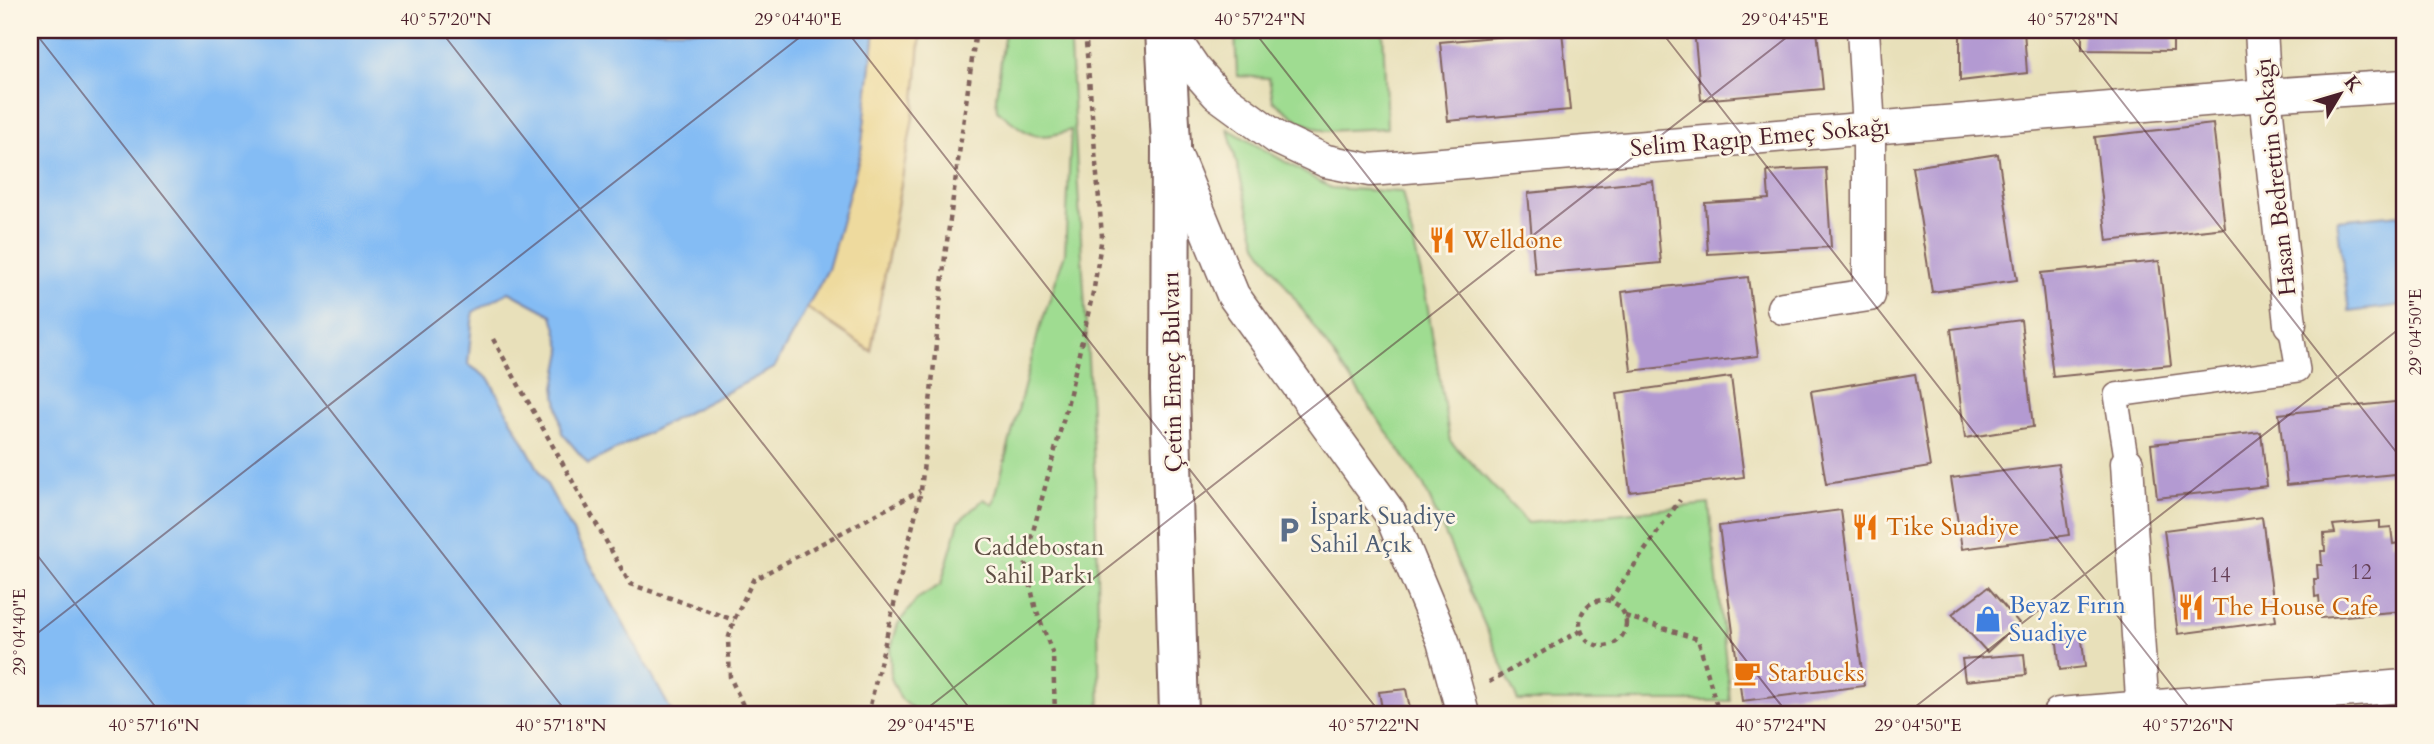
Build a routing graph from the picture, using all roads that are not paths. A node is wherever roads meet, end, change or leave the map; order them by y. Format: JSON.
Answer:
{"nodes":[{"id":1,"x":1166,"y":30,"type":"edge"},
{"id":2,"x":1863,"y":30,"type":"edge"},
{"id":3,"x":2261,"y":30,"type":"edge"},
{"id":4,"x":2404,"y":86,"type":"edge"},
{"id":5,"x":2265,"y":95,"type":"junction"},
{"id":6,"x":1869,"y":128,"type":"junction"},
{"id":7,"x":1171,"y":143,"type":"junction"},
{"id":8,"x":1783,"y":308,"type":"dead end"},
{"id":9,"x":2290,"y":324,"type":"joint"},
{"id":10,"x":2127,"y":463,"type":"joint"},
{"id":11,"x":2404,"y":686,"type":"edge"},
{"id":12,"x":1461,"y":706,"type":"edge"},
{"id":13,"x":2142,"y":711,"type":"edge"},
{"id":14,"x":1179,"y":714,"type":"edge"},
{"id":15,"x":2059,"y":714,"type":"edge"}],
"edges":[{"from":1,"to":6,"type":"street","name":"Selim Ragıp Emeç Sokağı"},
{"from":1,"to":7,"type":"main road","name":"Çetin Emeç Bulvarı"},
{"from":2,"to":6,"type":"street"},
{"from":3,"to":5,"type":"street","name":"Hasan Bedrettin Sokağı"},
{"from":4,"to":5,"type":"street","name":"Selim Ragıp Emeç Sokağı"},
{"from":5,"to":6,"type":"street","name":"Selim Ragıp Emeç Sokağı"},
{"from":5,"to":9,"type":"street","name":"Hasan Bedrettin Sokağı"},
{"from":6,"to":8,"type":"street"},
{"from":7,"to":12,"type":"street"},
{"from":7,"to":14,"type":"main road","name":"Çetin Emeç Bulvarı"},
{"from":9,"to":10,"type":"street"},
{"from":10,"to":13,"type":"street"},
{"from":11,"to":13,"type":"street"},
{"from":13,"to":15,"type":"street"}]}
